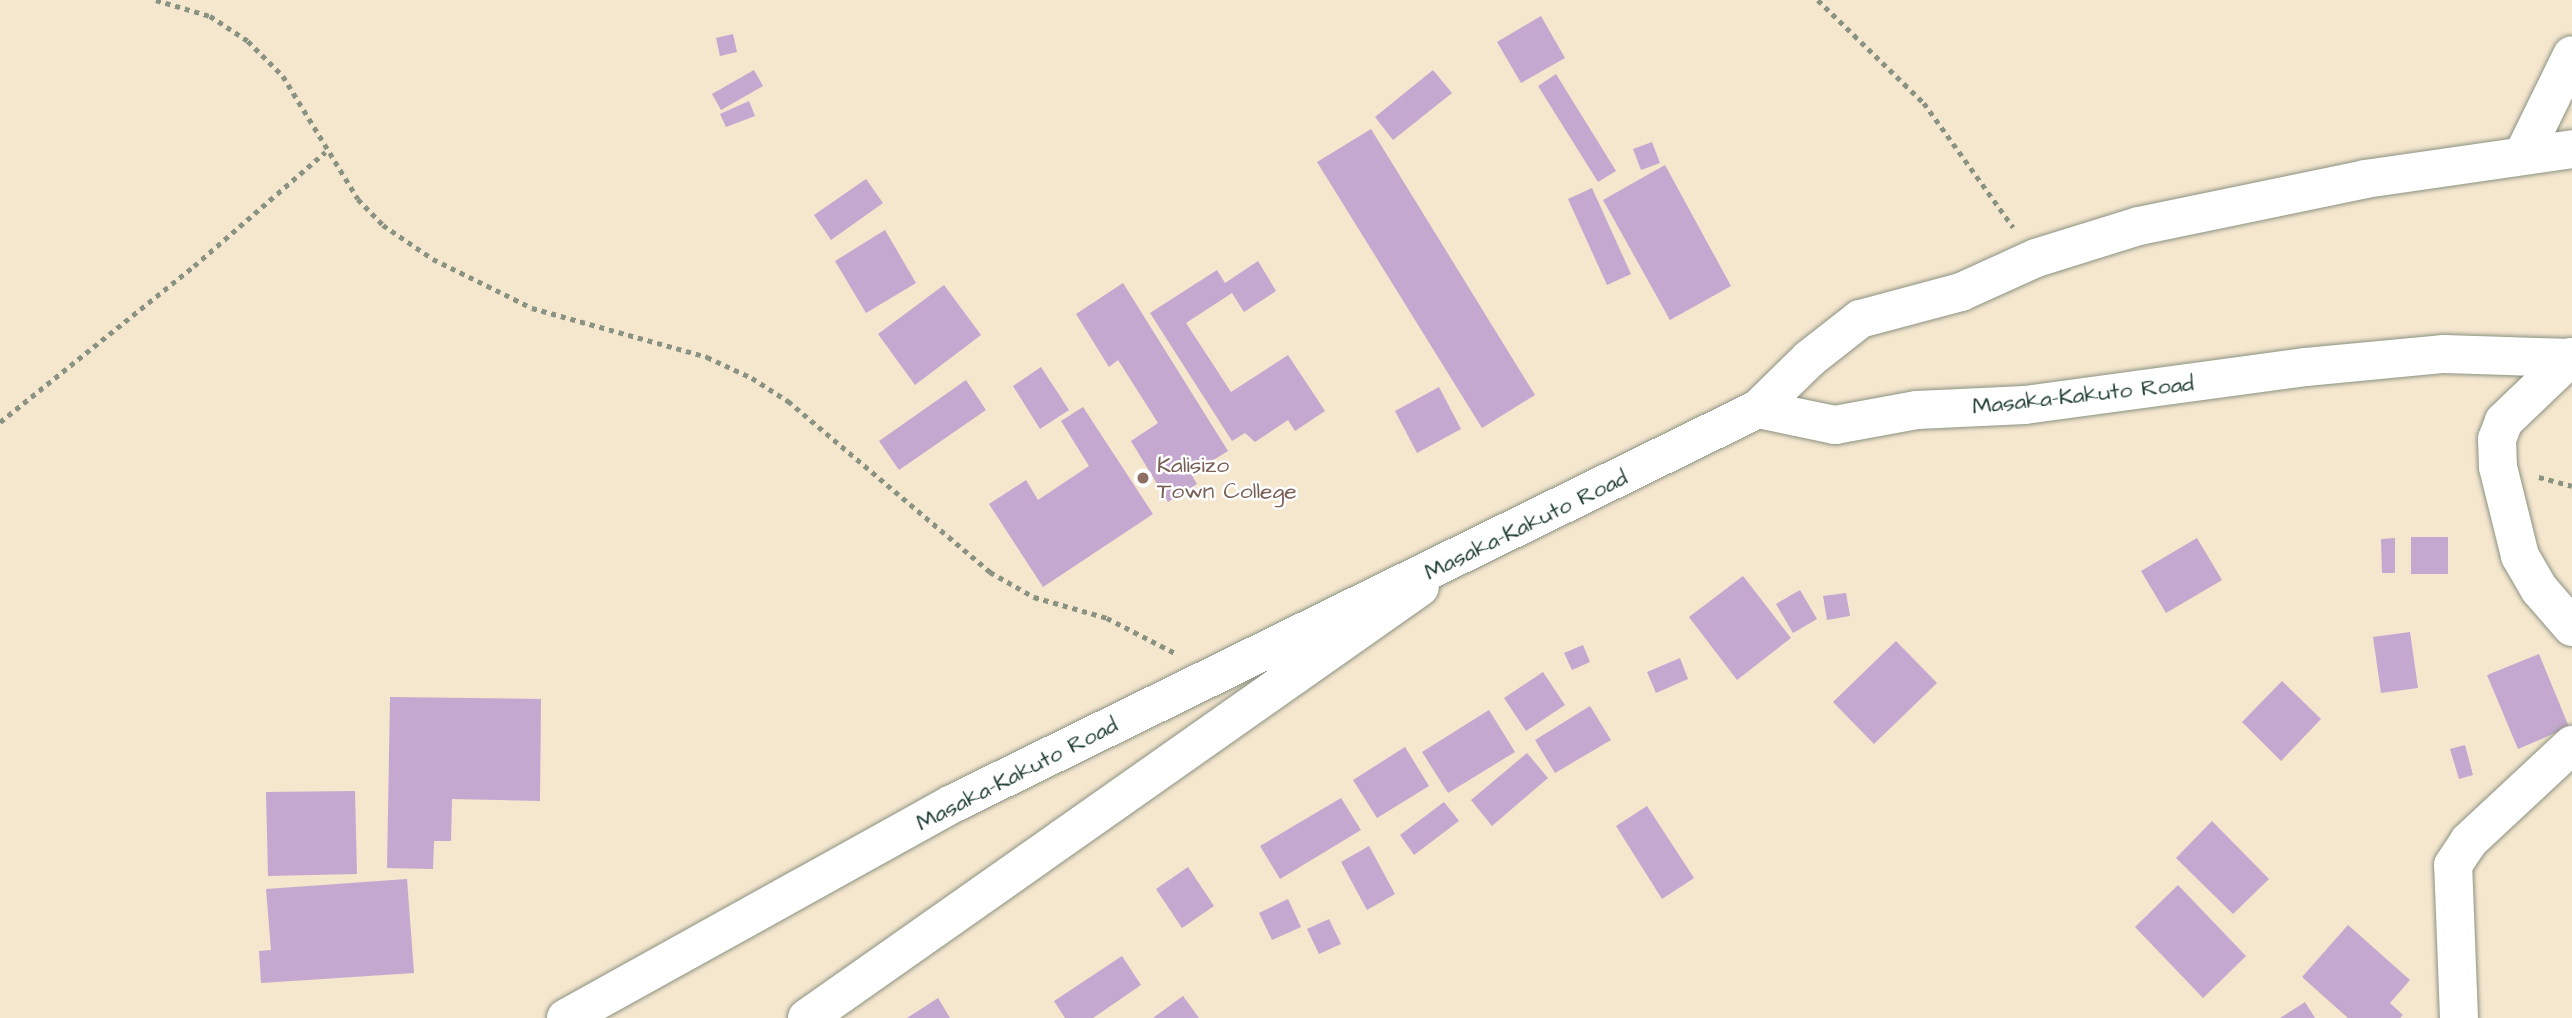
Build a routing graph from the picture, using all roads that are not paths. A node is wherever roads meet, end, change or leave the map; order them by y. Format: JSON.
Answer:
{"nodes":[{"id":1,"x":2572,"y":55,"type":"edge"},
{"id":2,"x":2572,"y":149,"type":"edge"},
{"id":3,"x":2523,"y":155,"type":"junction"},
{"id":4,"x":2572,"y":358,"type":"edge"},
{"id":5,"x":1758,"y":409,"type":"junction"},
{"id":6,"x":1459,"y":560,"type":"junction"},
{"id":7,"x":2572,"y":627,"type":"edge"},
{"id":8,"x":2572,"y":745,"type":"edge"},
{"id":9,"x":566,"y":1018,"type":"edge"},
{"id":10,"x":807,"y":1018,"type":"edge"},
{"id":11,"x":2459,"y":1018,"type":"edge"}],
"edges":[{"from":1,"to":3,"type":"main road"},
{"from":2,"to":3,"type":"main road"},
{"from":3,"to":5,"type":"main road"},
{"from":4,"to":5,"type":"main road","name":"Masaka-Kakuto Road"},
{"from":4,"to":7,"type":"main road"},
{"from":5,"to":6,"type":"main road","name":"Masaka-Kakuto Road"},
{"from":6,"to":9,"type":"main road","name":"Masaka-Kakuto Road"},
{"from":6,"to":10,"type":"main road"},
{"from":8,"to":11,"type":"main road"}]}
